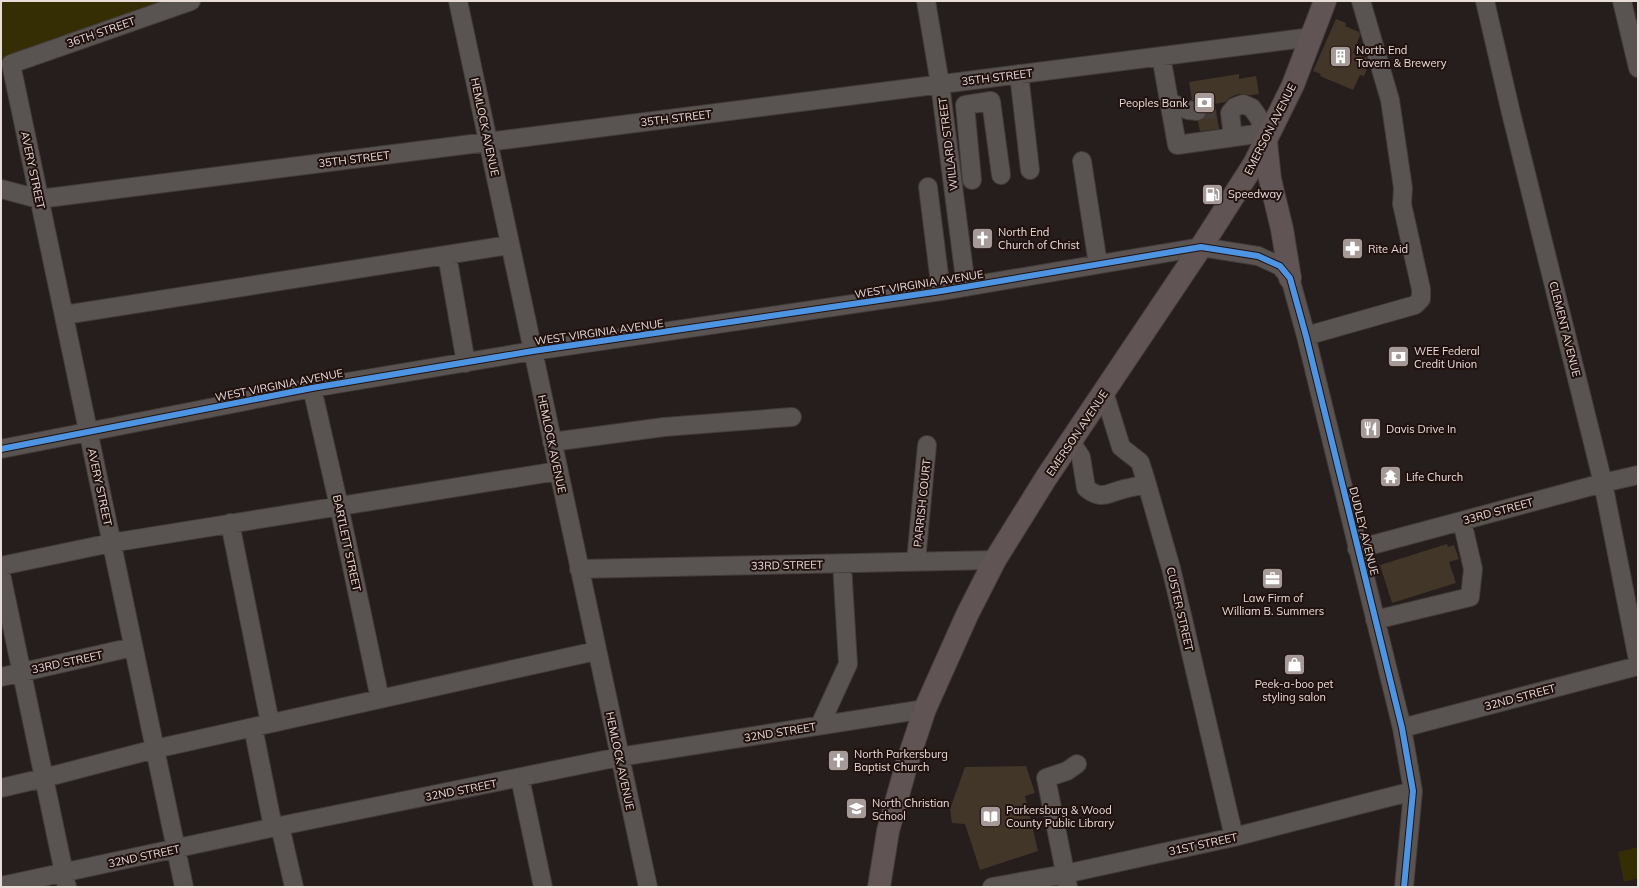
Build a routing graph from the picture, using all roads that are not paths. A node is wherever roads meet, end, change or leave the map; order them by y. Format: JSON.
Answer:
{"nodes":[{"id":1,"x":191,"y":1,"type":"edge"},
{"id":2,"x":458,"y":1,"type":"edge"},
{"id":3,"x":926,"y":1,"type":"edge"},
{"id":4,"x":1325,"y":1,"type":"edge"},
{"id":5,"x":1361,"y":1,"type":"edge"},
{"id":6,"x":1485,"y":1,"type":"edge"},
{"id":7,"x":1622,"y":1,"type":"edge"},
{"id":8,"x":1312,"y":37,"type":"junction"},
{"id":9,"x":1161,"y":56,"type":"junction"},
{"id":10,"x":11,"y":64,"type":"joint"},
{"id":11,"x":1638,"y":68,"type":"edge"},
{"id":12,"x":1019,"y":74,"type":"junction"},
{"id":13,"x":976,"y":79,"type":"junction"},
{"id":14,"x":940,"y":84,"type":"junction"},
{"id":15,"x":1169,"y":102,"type":"junction"},
{"id":16,"x":978,"y":103,"type":"junction"},
{"id":17,"x":1197,"y":111,"type":"tunnel mouth"},
{"id":18,"x":1267,"y":131,"type":"junction"},
{"id":19,"x":1233,"y":138,"type":"junction"},
{"id":20,"x":488,"y":143,"type":"junction"},
{"id":21,"x":1082,"y":161,"type":"dead end"},
{"id":22,"x":1030,"y":170,"type":"dead end"},
{"id":23,"x":1002,"y":175,"type":"dead end"},
{"id":24,"x":972,"y":180,"type":"dead end"},
{"id":25,"x":928,"y":187,"type":"dead end"},
{"id":26,"x":1,"y":189,"type":"edge"},
{"id":27,"x":39,"y":199,"type":"junction"},
{"id":28,"x":510,"y":245,"type":"junction"},
{"id":29,"x":1201,"y":247,"type":"junction"},
{"id":30,"x":447,"y":255,"type":"junction"},
{"id":31,"x":1098,"y":264,"type":"junction"},
{"id":32,"x":1290,"y":278,"type":"junction"},
{"id":33,"x":966,"y":287,"type":"junction"},
{"id":34,"x":941,"y":291,"type":"junction"},
{"id":35,"x":64,"y":314,"type":"junction"},
{"id":36,"x":1306,"y":336,"type":"junction"},
{"id":37,"x":532,"y":351,"type":"junction"},
{"id":38,"x":466,"y":363,"type":"junction"},
{"id":39,"x":312,"y":388,"type":"junction"},
{"id":40,"x":1104,"y":392,"type":"junction"},
{"id":41,"x":792,"y":417,"type":"dead end"},
{"id":42,"x":88,"y":432,"type":"junction"},
{"id":43,"x":552,"y":442,"type":"junction"},
{"id":44,"x":1070,"y":442,"type":"junction"},
{"id":45,"x":928,"y":445,"type":"dead end"},
{"id":46,"x":1,"y":449,"type":"edge"},
{"id":47,"x":558,"y":471,"type":"junction"},
{"id":48,"x":1638,"y":475,"type":"edge"},
{"id":49,"x":1603,"y":483,"type":"junction"},
{"id":50,"x":1147,"y":484,"type":"junction"},
{"id":51,"x":339,"y":506,"type":"junction"},
{"id":52,"x":1462,"y":521,"type":"junction"},
{"id":53,"x":230,"y":523,"type":"junction"},
{"id":54,"x":111,"y":543,"type":"junction"},
{"id":55,"x":1357,"y":549,"type":"junction"},
{"id":56,"x":995,"y":560,"type":"junction"},
{"id":57,"x":916,"y":561,"type":"junction"},
{"id":58,"x":842,"y":564,"type":"junction"},
{"id":59,"x":1,"y":566,"type":"edge"},
{"id":60,"x":579,"y":570,"type":"junction"},
{"id":61,"x":1,"y":574,"type":"edge"},
{"id":62,"x":1375,"y":620,"type":"junction"},
{"id":63,"x":133,"y":648,"type":"junction"},
{"id":64,"x":596,"y":651,"type":"junction"},
{"id":65,"x":1638,"y":660,"type":"edge"},
{"id":66,"x":1638,"y":666,"type":"edge"},
{"id":67,"x":22,"y":672,"type":"junction"},
{"id":68,"x":1,"y":677,"type":"edge"},
{"id":69,"x":380,"y":699,"type":"junction"},
{"id":70,"x":925,"y":709,"type":"junction"},
{"id":71,"x":262,"y":725,"type":"junction"},
{"id":72,"x":820,"y":725,"type":"junction"},
{"id":73,"x":1402,"y":728,"type":"junction"},
{"id":74,"x":155,"y":749,"type":"junction"},
{"id":75,"x":619,"y":757,"type":"junction"},
{"id":76,"x":1077,"y":764,"type":"dead end"},
{"id":77,"x":44,"y":778,"type":"junction"},
{"id":78,"x":520,"y":778,"type":"junction"},
{"id":79,"x":1,"y":788,"type":"edge"},
{"id":80,"x":1413,"y":791,"type":"junction"},
{"id":81,"x":277,"y":827,"type":"junction"},
{"id":82,"x":1234,"y":837,"type":"junction"},
{"id":83,"x":176,"y":849,"type":"junction"},
{"id":84,"x":65,"y":880,"type":"edge"},
{"id":85,"x":1066,"y":880,"type":"edge"},
{"id":86,"x":1,"y":886,"type":"edge"},
{"id":87,"x":184,"y":887,"type":"edge"},
{"id":88,"x":294,"y":887,"type":"edge"},
{"id":89,"x":543,"y":887,"type":"edge"},
{"id":90,"x":648,"y":887,"type":"edge"},
{"id":91,"x":879,"y":887,"type":"edge"},
{"id":92,"x":992,"y":887,"type":"edge"},
{"id":93,"x":1404,"y":887,"type":"edge"}],
"edges":[{"from":1,"to":10,"type":"street","name":"36TH STREET"},
{"from":2,"to":20,"type":"street","name":"HEMLOCK AVENUE"},
{"from":3,"to":14,"type":"street","name":"WILLARD STREET"},
{"from":4,"to":8,"type":"main road","name":"EMERSON AVENUE"},
{"from":5,"to":36,"type":"street"},
{"from":6,"to":49,"type":"street","name":"CLEMENT AVENUE"},
{"from":7,"to":11,"type":"street"},
{"from":8,"to":9,"type":"street","name":"35TH STREET"},
{"from":8,"to":18,"type":"main road","name":"EMERSON AVENUE"},
{"from":9,"to":12,"type":"street","name":"35TH STREET"},
{"from":9,"to":15,"type":"street"},
{"from":10,"to":27,"type":"street","name":"AVERY STREET"},
{"from":12,"to":13,"type":"street","name":"35TH STREET"},
{"from":12,"to":22,"type":"street"},
{"from":13,"to":14,"type":"street","name":"35TH STREET"},
{"from":13,"to":16,"type":"street"},
{"from":14,"to":20,"type":"street","name":"35TH STREET"},
{"from":14,"to":33,"type":"street","name":"WILLARD STREET"},
{"from":15,"to":17,"type":"street"},
{"from":15,"to":19,"type":"street"},
{"from":16,"to":23,"type":"street"},
{"from":16,"to":24,"type":"street"},
{"from":18,"to":19,"type":"street"},
{"from":18,"to":19,"type":"street"},
{"from":18,"to":29,"type":"main road","name":"EMERSON AVENUE"},
{"from":18,"to":32,"type":"main road"},
{"from":20,"to":27,"type":"street","name":"35TH STREET"},
{"from":20,"to":28,"type":"street","name":"HEMLOCK AVENUE"},
{"from":21,"to":31,"type":"street"},
{"from":25,"to":34,"type":"street"},
{"from":26,"to":27,"type":"street"},
{"from":27,"to":35,"type":"street","name":"AVERY STREET"},
{"from":28,"to":30,"type":"street"},
{"from":28,"to":37,"type":"street","name":"HEMLOCK AVENUE"},
{"from":29,"to":31,"type":"street","name":"WEST VIRGINIA AVENUE"},
{"from":29,"to":32,"type":"street","name":"DUDLEY AVENUE"},
{"from":29,"to":40,"type":"main road","name":"EMERSON AVENUE"},
{"from":30,"to":35,"type":"street"},
{"from":30,"to":38,"type":"street"},
{"from":31,"to":33,"type":"street","name":"WEST VIRGINIA AVENUE"},
{"from":32,"to":36,"type":"street","name":"DUDLEY AVENUE"},
{"from":33,"to":34,"type":"street","name":"WEST VIRGINIA AVENUE"},
{"from":34,"to":37,"type":"street","name":"WEST VIRGINIA AVENUE"},
{"from":35,"to":42,"type":"street","name":"AVERY STREET"},
{"from":36,"to":55,"type":"street","name":"DUDLEY AVENUE"},
{"from":37,"to":38,"type":"street","name":"WEST VIRGINIA AVENUE"},
{"from":37,"to":43,"type":"street","name":"HEMLOCK AVENUE"},
{"from":38,"to":39,"type":"street","name":"WEST VIRGINIA AVENUE"},
{"from":39,"to":42,"type":"street","name":"WEST VIRGINIA AVENUE"},
{"from":39,"to":51,"type":"street","name":"BARTLETT STREET"},
{"from":40,"to":44,"type":"main road","name":"EMERSON AVENUE"},
{"from":40,"to":50,"type":"street","name":"CUSTER STREET"},
{"from":41,"to":43,"type":"street"},
{"from":42,"to":46,"type":"street","name":"WEST VIRGINIA AVENUE"},
{"from":42,"to":54,"type":"street","name":"AVERY STREET"},
{"from":43,"to":47,"type":"street","name":"HEMLOCK AVENUE"},
{"from":44,"to":50,"type":"street"},
{"from":44,"to":56,"type":"main road","name":"EMERSON AVENUE"},
{"from":45,"to":57,"type":"street","name":"PARRISH COURT"},
{"from":47,"to":51,"type":"street"},
{"from":47,"to":60,"type":"street","name":"HEMLOCK AVENUE"},
{"from":48,"to":49,"type":"street","name":"33RD STREET"},
{"from":49,"to":52,"type":"street","name":"33RD STREET"},
{"from":49,"to":65,"type":"street","name":"CLEMENT AVENUE"},
{"from":50,"to":82,"type":"street","name":"CUSTER STREET"},
{"from":51,"to":53,"type":"street"},
{"from":51,"to":69,"type":"street","name":"BARTLETT STREET"},
{"from":52,"to":55,"type":"street","name":"33RD STREET"},
{"from":52,"to":62,"type":"street"},
{"from":53,"to":54,"type":"street"},
{"from":53,"to":71,"type":"street"},
{"from":54,"to":59,"type":"street"},
{"from":54,"to":63,"type":"street","name":"AVERY STREET"},
{"from":55,"to":62,"type":"street","name":"DUDLEY AVENUE"},
{"from":56,"to":57,"type":"street","name":"33RD STREET"},
{"from":56,"to":70,"type":"main road","name":"EMERSON AVENUE"},
{"from":57,"to":58,"type":"street","name":"33RD STREET"},
{"from":58,"to":60,"type":"street","name":"33RD STREET"},
{"from":58,"to":72,"type":"street"},
{"from":60,"to":64,"type":"street","name":"HEMLOCK AVENUE"},
{"from":61,"to":67,"type":"street"},
{"from":62,"to":73,"type":"street","name":"DUDLEY AVENUE"},
{"from":63,"to":67,"type":"street","name":"33RD STREET"},
{"from":63,"to":74,"type":"street","name":"AVERY STREET"},
{"from":64,"to":69,"type":"street"},
{"from":64,"to":75,"type":"street","name":"HEMLOCK AVENUE"},
{"from":66,"to":73,"type":"street","name":"32ND STREET"},
{"from":67,"to":68,"type":"street","name":"33RD STREET"},
{"from":67,"to":77,"type":"street"},
{"from":69,"to":71,"type":"street"},
{"from":70,"to":72,"type":"street","name":"32ND STREET"},
{"from":70,"to":91,"type":"main road","name":"EMERSON AVENUE"},
{"from":71,"to":74,"type":"street"},
{"from":71,"to":81,"type":"street"},
{"from":72,"to":75,"type":"street","name":"32ND STREET"},
{"from":73,"to":80,"type":"street","name":"DUDLEY AVENUE"},
{"from":74,"to":77,"type":"street"},
{"from":74,"to":83,"type":"street","name":"AVERY STREET"},
{"from":75,"to":78,"type":"street","name":"32ND STREET"},
{"from":75,"to":90,"type":"street","name":"HEMLOCK AVENUE"},
{"from":76,"to":85,"type":"street"},
{"from":77,"to":79,"type":"street"},
{"from":77,"to":84,"type":"street"},
{"from":78,"to":81,"type":"street","name":"32ND STREET"},
{"from":78,"to":89,"type":"street"},
{"from":80,"to":82,"type":"street","name":"31ST STREET"},
{"from":80,"to":93,"type":"street","name":"DUDLEY AVENUE"},
{"from":81,"to":83,"type":"street","name":"32ND STREET"},
{"from":81,"to":88,"type":"street"},
{"from":82,"to":85,"type":"street","name":"31ST STREET"},
{"from":83,"to":84,"type":"street","name":"32ND STREET"},
{"from":83,"to":87,"type":"street","name":"AVERY STREET"},
{"from":84,"to":86,"type":"street","name":"32ND STREET"},
{"from":85,"to":92,"type":"street","name":"31ST STREET"}]}
